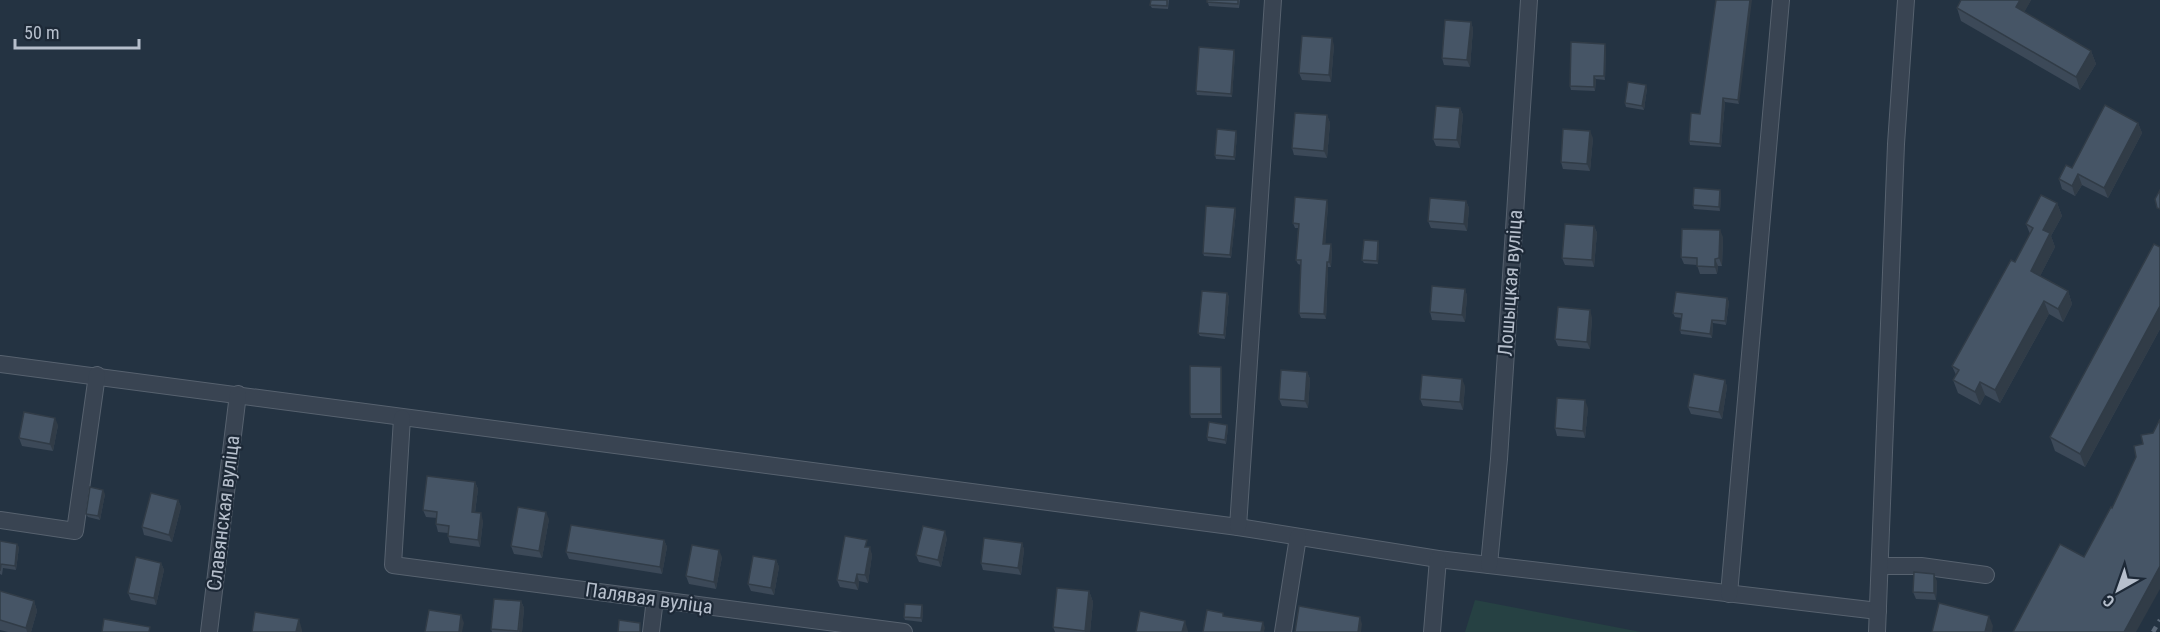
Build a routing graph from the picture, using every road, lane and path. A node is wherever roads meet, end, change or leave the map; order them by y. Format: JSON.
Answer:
{"nodes":[{"id":1,"x":1273,"y":0,"type":"edge"},
{"id":2,"x":1528,"y":0,"type":"edge"},
{"id":3,"x":1780,"y":0,"type":"edge"},
{"id":4,"x":1906,"y":0,"type":"edge"},
{"id":5,"x":0,"y":363,"type":"edge"},
{"id":6,"x":97,"y":375,"type":"junction"},
{"id":7,"x":238,"y":394,"type":"junction"},
{"id":8,"x":402,"y":418,"type":"junction"},
{"id":9,"x":0,"y":520,"type":"edge"},
{"id":10,"x":1238,"y":527,"type":"junction"},
{"id":11,"x":1298,"y":537,"type":"junction"},
{"id":12,"x":1438,"y":559,"type":"junction"},
{"id":13,"x":1489,"y":565,"type":"junction"},
{"id":14,"x":1880,"y":566,"type":"junction"},
{"id":15,"x":1986,"y":575,"type":"dead end"},
{"id":16,"x":1729,"y":594,"type":"junction"},
{"id":17,"x":655,"y":599,"type":"junction"},
{"id":18,"x":1878,"y":611,"type":"junction"},
{"id":19,"x":805,"y":626,"type":"edge"},
{"id":20,"x":209,"y":632,"type":"edge"},
{"id":21,"x":651,"y":632,"type":"edge"},
{"id":22,"x":904,"y":632,"type":"edge"},
{"id":23,"x":1283,"y":632,"type":"edge"},
{"id":24,"x":1432,"y":632,"type":"edge"},
{"id":25,"x":1877,"y":632,"type":"edge"}],
"edges":[{"from":1,"to":10,"type":"street"},
{"from":2,"to":13,"type":"street","name":"Лошыцкая вуліца"},
{"from":3,"to":16,"type":"street"},
{"from":4,"to":14,"type":"street"},
{"from":5,"to":6,"type":"street"},
{"from":6,"to":7,"type":"street"},
{"from":6,"to":9,"type":"street"},
{"from":7,"to":8,"type":"street"},
{"from":7,"to":20,"type":"street","name":"Славянская вуліца"},
{"from":8,"to":10,"type":"street"},
{"from":8,"to":17,"type":"street","name":"Палявая вуліца"},
{"from":10,"to":11,"type":"street"},
{"from":11,"to":12,"type":"street"},
{"from":11,"to":23,"type":"street"},
{"from":12,"to":13,"type":"street"},
{"from":12,"to":24,"type":"street"},
{"from":13,"to":16,"type":"street"},
{"from":14,"to":15,"type":"street"},
{"from":14,"to":18,"type":"street"},
{"from":16,"to":18,"type":"street"},
{"from":17,"to":19,"type":"street","name":"Палявая вуліца"},
{"from":17,"to":21,"type":"street"},
{"from":18,"to":25,"type":"street"},
{"from":19,"to":22,"type":"street","name":"Палявая вуліца"}]}
